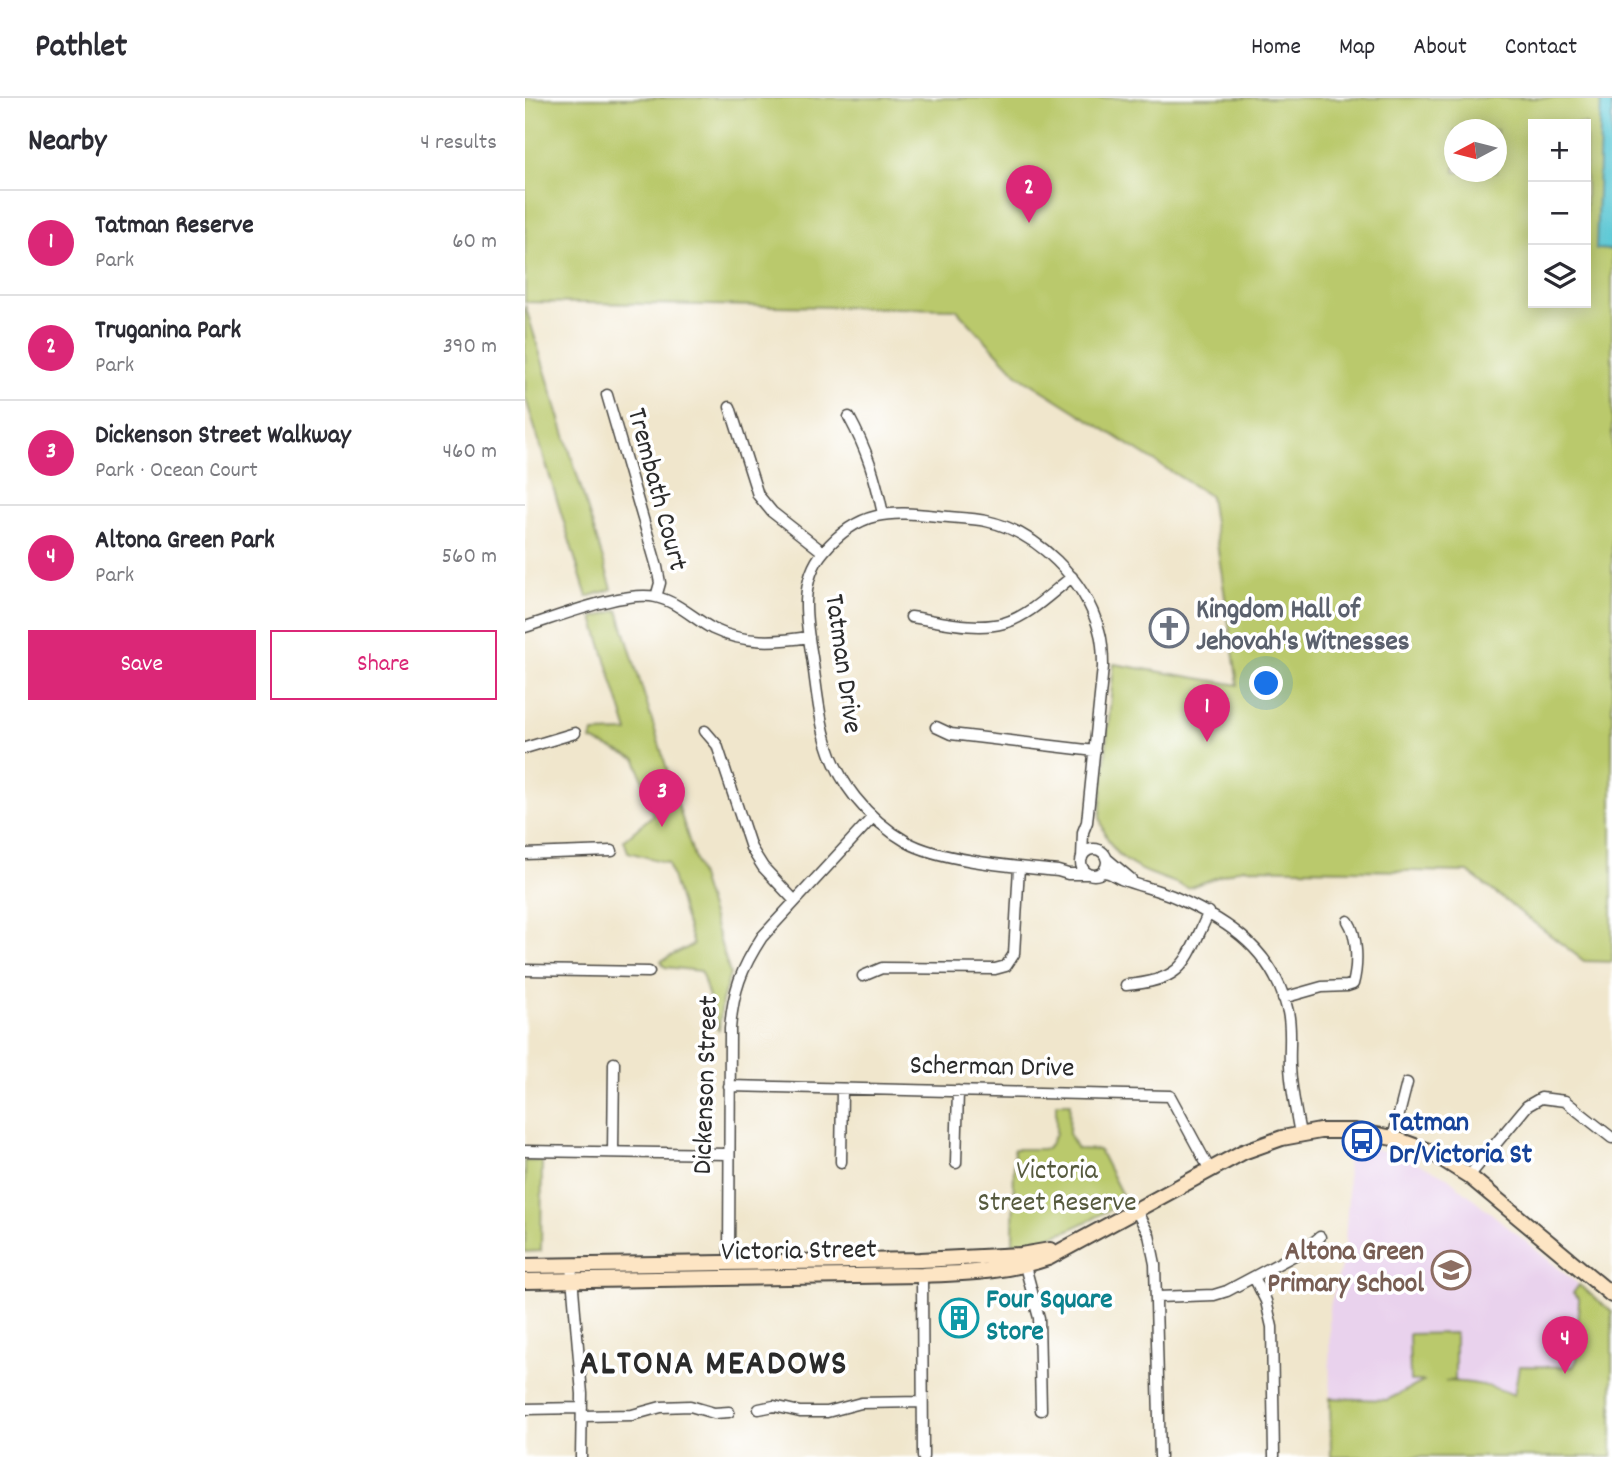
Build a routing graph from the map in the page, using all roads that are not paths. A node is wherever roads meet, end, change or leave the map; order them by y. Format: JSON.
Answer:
{"nodes":[{"id":1,"x":607,"y":395,"type":"dead end"},
{"id":2,"x":730,"y":407,"type":"dead end"},
{"id":3,"x":849,"y":417,"type":"dead end"},
{"id":4,"x":883,"y":513,"type":"junction"},
{"id":5,"x":823,"y":552,"type":"junction"},
{"id":6,"x":1072,"y":578,"type":"junction"},
{"id":7,"x":656,"y":597,"type":"junction"},
{"id":8,"x":911,"y":617,"type":"dead end"},
{"id":9,"x":525,"y":626,"type":"edge"},
{"id":10,"x":809,"y":637,"type":"junction"},
{"id":11,"x":936,"y":727,"type":"dead end"},
{"id":12,"x":705,"y":731,"type":"dead end"},
{"id":13,"x":575,"y":733,"type":"dead end"},
{"id":14,"x":525,"y":748,"type":"edge"},
{"id":15,"x":1095,"y":751,"type":"junction"},
{"id":16,"x":873,"y":817,"type":"junction"},
{"id":17,"x":1087,"y":822,"type":"junction"},
{"id":18,"x":1094,"y":849,"type":"junction"},
{"id":19,"x":612,"y":851,"type":"dead end"},
{"id":20,"x":525,"y":854,"type":"edge"},
{"id":21,"x":1106,"y":858,"type":"junction"},
{"id":22,"x":1082,"y":860,"type":"junction"},
{"id":23,"x":1019,"y":867,"type":"junction"},
{"id":24,"x":1058,"y":871,"type":"junction"},
{"id":25,"x":1102,"y":873,"type":"junction"},
{"id":26,"x":1089,"y":874,"type":"junction"},
{"id":27,"x":1134,"y":882,"type":"junction"},
{"id":28,"x":794,"y":900,"type":"junction"},
{"id":29,"x":1209,"y":912,"type":"junction"},
{"id":30,"x":1348,"y":921,"type":"dead end"},
{"id":31,"x":525,"y":970,"type":"edge"},
{"id":32,"x":649,"y":972,"type":"dead end"},
{"id":33,"x":863,"y":976,"type":"dead end"},
{"id":34,"x":1126,"y":985,"type":"dead end"},
{"id":35,"x":1283,"y":998,"type":"junction"},
{"id":36,"x":614,"y":1063,"type":"dead end"},
{"id":37,"x":1407,"y":1083,"type":"dead end"},
{"id":38,"x":729,"y":1086,"type":"junction"},
{"id":39,"x":842,"y":1089,"type":"junction"},
{"id":40,"x":958,"y":1091,"type":"junction"},
{"id":41,"x":1300,"y":1134,"type":"junction"},
{"id":42,"x":1394,"y":1138,"type":"junction"},
{"id":43,"x":1612,"y":1138,"type":"edge"},
{"id":44,"x":525,"y":1150,"type":"edge"},
{"id":45,"x":614,"y":1152,"type":"junction"},
{"id":46,"x":728,"y":1154,"type":"junction"},
{"id":47,"x":841,"y":1162,"type":"dead end"},
{"id":48,"x":956,"y":1163,"type":"dead end"},
{"id":49,"x":1210,"y":1170,"type":"junction"},
{"id":50,"x":1469,"y":1176,"type":"junction"},
{"id":51,"x":1136,"y":1210,"type":"junction"},
{"id":52,"x":1320,"y":1237,"type":"dead end"},
{"id":53,"x":1023,"y":1260,"type":"junction"},
{"id":54,"x":729,"y":1263,"type":"junction"},
{"id":55,"x":571,"y":1265,"type":"junction"},
{"id":56,"x":525,"y":1266,"type":"edge"},
{"id":57,"x":921,"y":1268,"type":"junction"},
{"id":58,"x":1254,"y":1278,"type":"junction"},
{"id":59,"x":729,"y":1279,"type":"junction"},
{"id":60,"x":572,"y":1280,"type":"junction"},
{"id":61,"x":525,"y":1281,"type":"edge"},
{"id":62,"x":1612,"y":1295,"type":"edge"},
{"id":63,"x":1157,"y":1297,"type":"junction"},
{"id":64,"x":922,"y":1402,"type":"junction"},
{"id":65,"x":525,"y":1409,"type":"edge"},
{"id":66,"x":759,"y":1409,"type":"dead end"},
{"id":67,"x":1041,"y":1410,"type":"dead end"},
{"id":68,"x":582,"y":1412,"type":"junction"},
{"id":69,"x":729,"y":1412,"type":"dead end"},
{"id":70,"x":1274,"y":1456,"type":"edge"},
{"id":71,"x":581,"y":1457,"type":"edge"},
{"id":72,"x":923,"y":1457,"type":"edge"},
{"id":73,"x":1160,"y":1457,"type":"edge"}],
"edges":[{"from":1,"to":7,"type":"street","name":"Trembath Court"},
{"from":2,"to":5,"type":"street"},
{"from":3,"to":4,"type":"street"},
{"from":4,"to":5,"type":"street","name":"Tatman Drive"},
{"from":4,"to":6,"type":"street","name":"Tatman Drive"},
{"from":5,"to":10,"type":"street","name":"Tatman Drive"},
{"from":6,"to":8,"type":"street"},
{"from":6,"to":15,"type":"street","name":"Tatman Drive"},
{"from":7,"to":9,"type":"street"},
{"from":7,"to":10,"type":"street"},
{"from":10,"to":16,"type":"street","name":"Tatman Drive"},
{"from":11,"to":15,"type":"street"},
{"from":12,"to":28,"type":"street"},
{"from":13,"to":14,"type":"street"},
{"from":15,"to":17,"type":"street","name":"Tatman Drive"},
{"from":16,"to":23,"type":"street","name":"Tatman Drive"},
{"from":16,"to":28,"type":"street","name":"Dickenson Street"},
{"from":17,"to":18,"type":"street","name":"Tatman Drive"},
{"from":17,"to":22,"type":"street","name":"Tatman Drive"},
{"from":18,"to":21,"type":"street"},
{"from":18,"to":22,"type":"street"},
{"from":19,"to":20,"type":"street"},
{"from":21,"to":25,"type":"street"},
{"from":21,"to":27,"type":"street"},
{"from":22,"to":24,"type":"street","name":"Tatman Drive"},
{"from":22,"to":26,"type":"street"},
{"from":23,"to":24,"type":"street","name":"Tatman Drive"},
{"from":23,"to":33,"type":"street"},
{"from":24,"to":26,"type":"street","name":"Tatman Drive"},
{"from":25,"to":26,"type":"street"},
{"from":25,"to":27,"type":"street"},
{"from":27,"to":29,"type":"street"},
{"from":28,"to":38,"type":"street","name":"Dickenson Street"},
{"from":29,"to":34,"type":"street"},
{"from":29,"to":35,"type":"street"},
{"from":30,"to":35,"type":"street"},
{"from":31,"to":32,"type":"street"},
{"from":35,"to":41,"type":"street"},
{"from":36,"to":45,"type":"street"},
{"from":37,"to":42,"type":"street"},
{"from":38,"to":39,"type":"street","name":"Scherman Drive"},
{"from":38,"to":46,"type":"street","name":"Dickenson Street"},
{"from":39,"to":40,"type":"street","name":"Scherman Drive"},
{"from":39,"to":47,"type":"street"},
{"from":40,"to":48,"type":"street"},
{"from":40,"to":49,"type":"street","name":"Scherman Drive"},
{"from":41,"to":42,"type":"street","name":"Victoria Street"},
{"from":41,"to":49,"type":"street","name":"Victoria Street"},
{"from":42,"to":50,"type":"street","name":"Victoria Street"},
{"from":43,"to":50,"type":"street"},
{"from":44,"to":45,"type":"street"},
{"from":45,"to":46,"type":"street"},
{"from":46,"to":54,"type":"street","name":"Dickenson Street"},
{"from":49,"to":51,"type":"street","name":"Victoria Street"},
{"from":50,"to":62,"type":"street","name":"Victoria Street"},
{"from":51,"to":53,"type":"street","name":"Victoria Street"},
{"from":51,"to":63,"type":"street"},
{"from":52,"to":58,"type":"street"},
{"from":53,"to":57,"type":"street","name":"Victoria Street"},
{"from":53,"to":67,"type":"street"},
{"from":54,"to":55,"type":"street","name":"Victoria Street"},
{"from":54,"to":57,"type":"street","name":"Victoria Street"},
{"from":54,"to":59,"type":"street","name":"Dickenson Street"},
{"from":55,"to":56,"type":"street","name":"Victoria Street"},
{"from":55,"to":60,"type":"street"},
{"from":57,"to":59,"type":"street","name":"Victoria Street"},
{"from":57,"to":64,"type":"street"},
{"from":58,"to":63,"type":"street"},
{"from":58,"to":70,"type":"street"},
{"from":59,"to":60,"type":"street","name":"Victoria Street"},
{"from":60,"to":61,"type":"street","name":"Victoria Street"},
{"from":60,"to":68,"type":"street"},
{"from":63,"to":73,"type":"street"},
{"from":64,"to":66,"type":"street"},
{"from":64,"to":72,"type":"street"},
{"from":65,"to":68,"type":"street"},
{"from":68,"to":69,"type":"street"},
{"from":68,"to":71,"type":"street"}]}
